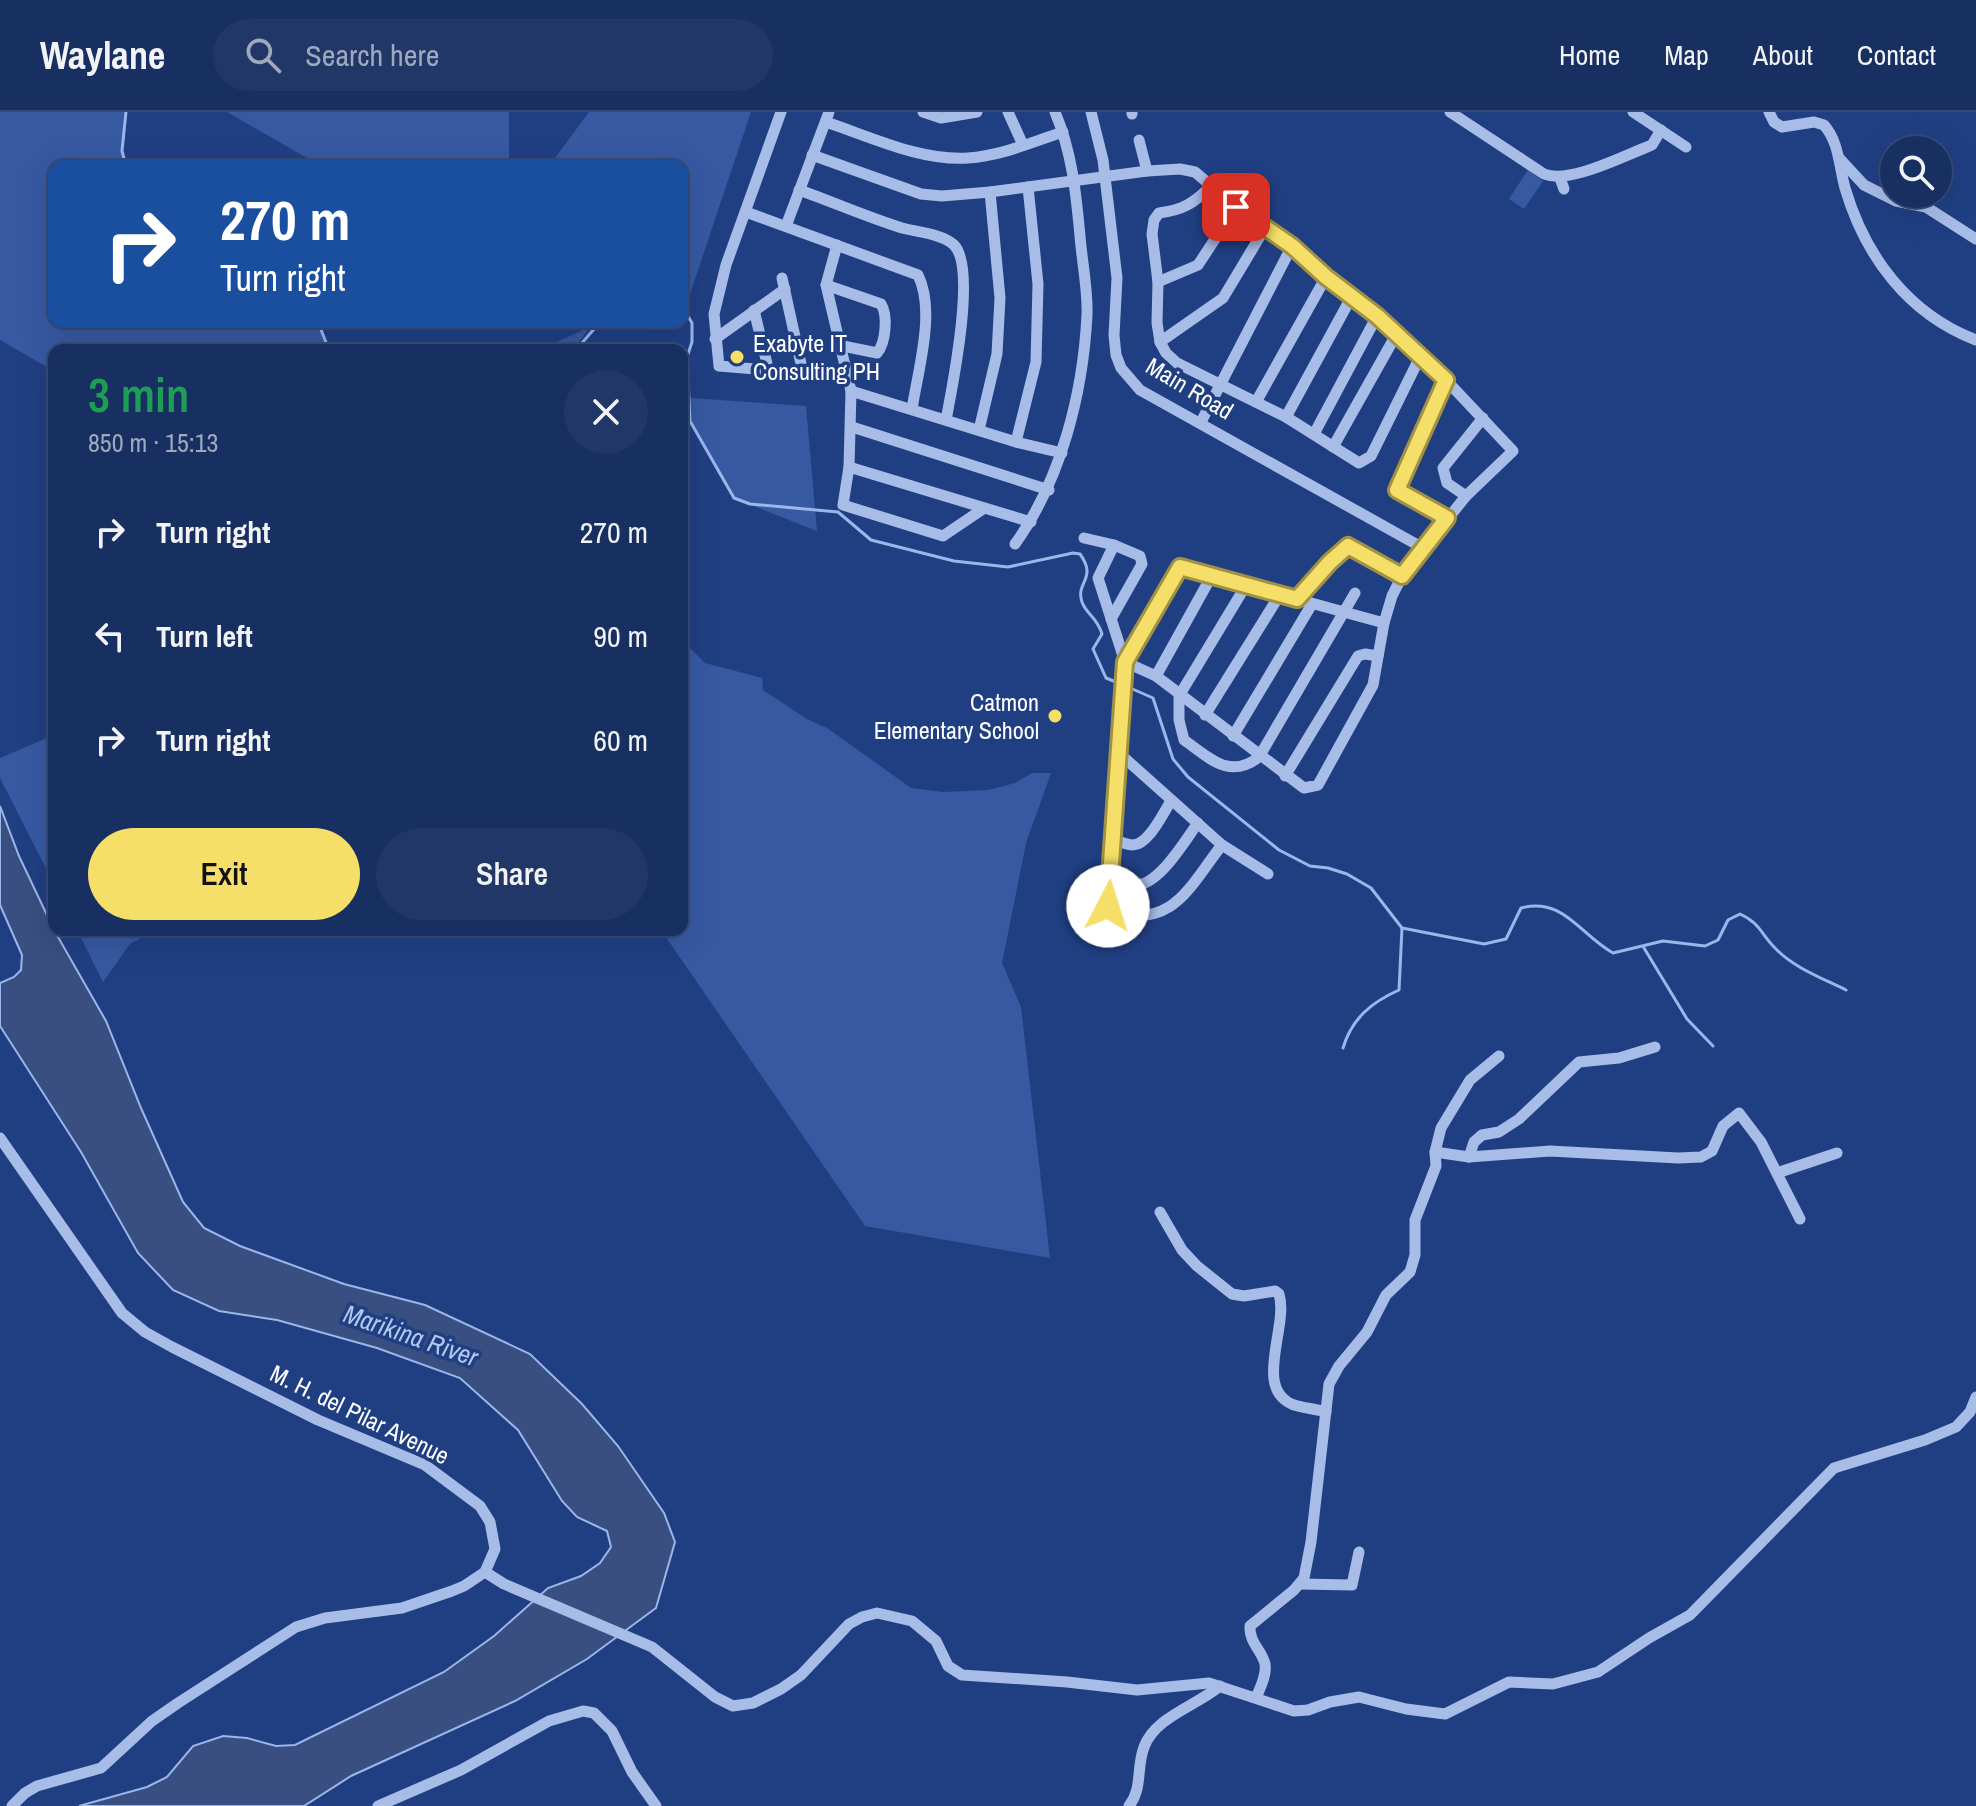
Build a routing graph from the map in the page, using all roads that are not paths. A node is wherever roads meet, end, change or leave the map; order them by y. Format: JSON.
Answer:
{"nodes":[{"id":1,"x":781,"y":112,"type":"edge"},
{"id":2,"x":923,"y":112,"type":"edge"},
{"id":3,"x":977,"y":112,"type":"edge"},
{"id":4,"x":1008,"y":112,"type":"edge"},
{"id":5,"x":1055,"y":112,"type":"edge"},
{"id":6,"x":1091,"y":112,"type":"edge"},
{"id":7,"x":1450,"y":112,"type":"edge"},
{"id":8,"x":1633,"y":112,"type":"edge"},
{"id":9,"x":1769,"y":112,"type":"edge"},
{"id":10,"x":827,"y":117,"type":"edge"},
{"id":11,"x":1661,"y":130,"type":"junction"},
{"id":12,"x":1063,"y":132,"type":"junction"},
{"id":13,"x":1139,"y":140,"type":"dead end"},
{"id":14,"x":1023,"y":145,"type":"junction"},
{"id":15,"x":1686,"y":147,"type":"dead end"},
{"id":16,"x":812,"y":155,"type":"junction"},
{"id":17,"x":1838,"y":157,"type":"junction"},
{"id":18,"x":1147,"y":171,"type":"junction"},
{"id":19,"x":1105,"y":176,"type":"junction"},
{"id":20,"x":1075,"y":179,"type":"junction"},
{"id":21,"x":1028,"y":187,"type":"junction"},
{"id":22,"x":1210,"y":187,"type":"junction"},
{"id":23,"x":799,"y":190,"type":"junction"},
{"id":24,"x":990,"y":192,"type":"junction"},
{"id":25,"x":1236,"y":207,"type":"junction"},
{"id":26,"x":746,"y":212,"type":"junction"},
{"id":27,"x":786,"y":226,"type":"junction"},
{"id":28,"x":1265,"y":228,"type":"junction"},
{"id":29,"x":1976,"y":239,"type":"edge"},
{"id":30,"x":837,"y":245,"type":"junction"},
{"id":31,"x":1292,"y":246,"type":"junction"},
{"id":32,"x":1326,"y":277,"type":"junction"},
{"id":33,"x":1158,"y":282,"type":"junction"},
{"id":34,"x":826,"y":285,"type":"junction"},
{"id":35,"x":1352,"y":296,"type":"junction"},
{"id":36,"x":754,"y":310,"type":"junction"},
{"id":37,"x":1377,"y":316,"type":"junction"},
{"id":38,"x":1396,"y":335,"type":"junction"},
{"id":39,"x":715,"y":339,"type":"junction"},
{"id":40,"x":1976,"y":340,"type":"edge"},
{"id":41,"x":1160,"y":342,"type":"junction"},
{"id":42,"x":838,"y":345,"type":"junction"},
{"id":43,"x":1421,"y":355,"type":"junction"},
{"id":44,"x":769,"y":372,"type":"junction"},
{"id":45,"x":1446,"y":380,"type":"junction"},
{"id":46,"x":1218,"y":385,"type":"junction"},
{"id":47,"x":851,"y":391,"type":"junction"},
{"id":48,"x":1256,"y":402,"type":"junction"},
{"id":49,"x":912,"y":409,"type":"junction"},
{"id":50,"x":1286,"y":417,"type":"junction"},
{"id":51,"x":1483,"y":418,"type":"junction"},
{"id":52,"x":946,"y":420,"type":"junction"},
{"id":53,"x":1201,"y":422,"type":"junction"},
{"id":54,"x":852,"y":427,"type":"junction"},
{"id":55,"x":979,"y":430,"type":"junction"},
{"id":56,"x":1314,"y":434,"type":"junction"},
{"id":57,"x":1016,"y":442,"type":"junction"},
{"id":58,"x":1333,"y":447,"type":"junction"},
{"id":59,"x":1062,"y":453,"type":"junction"},
{"id":60,"x":849,"y":467,"type":"junction"},
{"id":61,"x":1049,"y":490,"type":"junction"},
{"id":62,"x":1466,"y":496,"type":"junction"},
{"id":63,"x":983,"y":509,"type":"junction"},
{"id":64,"x":1447,"y":518,"type":"junction"},
{"id":65,"x":1031,"y":522,"type":"junction"},
{"id":66,"x":1084,"y":538,"type":"dead end"},
{"id":67,"x":1015,"y":544,"type":"dead end"},
{"id":68,"x":1114,"y":545,"type":"junction"},
{"id":69,"x":1423,"y":548,"type":"junction"},
{"id":70,"x":1402,"y":576,"type":"junction"},
{"id":71,"x":1211,"y":577,"type":"junction"},
{"id":72,"x":1245,"y":587,"type":"junction"},
{"id":73,"x":1355,"y":593,"type":"dead end"},
{"id":74,"x":1279,"y":596,"type":"junction"},
{"id":75,"x":1297,"y":599,"type":"junction"},
{"id":76,"x":1312,"y":604,"type":"junction"},
{"id":77,"x":1342,"y":611,"type":"junction"},
{"id":78,"x":1111,"y":619,"type":"junction"},
{"id":79,"x":1384,"y":623,"type":"junction"},
{"id":80,"x":1378,"y":656,"type":"junction"},
{"id":81,"x":1125,"y":662,"type":"junction"},
{"id":82,"x":1156,"y":676,"type":"junction"},
{"id":83,"x":1179,"y":696,"type":"junction"},
{"id":84,"x":1205,"y":715,"type":"junction"},
{"id":85,"x":1233,"y":736,"type":"junction"},
{"id":86,"x":1120,"y":754,"type":"junction"},
{"id":87,"x":1259,"y":757,"type":"junction"},
{"id":88,"x":1285,"y":776,"type":"junction"},
{"id":89,"x":1171,"y":801,"type":"junction"},
{"id":90,"x":1198,"y":823,"type":"junction"},
{"id":91,"x":1114,"y":840,"type":"junction"},
{"id":92,"x":1222,"y":845,"type":"junction"},
{"id":93,"x":1268,"y":874,"type":"dead end"},
{"id":94,"x":1110,"y":879,"type":"junction"},
{"id":95,"x":1655,"y":1047,"type":"dead end"},
{"id":96,"x":1499,"y":1056,"type":"dead end"},
{"id":97,"x":0,"y":1138,"type":"edge"},
{"id":98,"x":1435,"y":1152,"type":"junction"},
{"id":99,"x":1837,"y":1153,"type":"dead end"},
{"id":100,"x":1469,"y":1157,"type":"junction"},
{"id":101,"x":1777,"y":1173,"type":"junction"},
{"id":102,"x":1160,"y":1212,"type":"dead end"},
{"id":103,"x":1800,"y":1219,"type":"dead end"},
{"id":104,"x":1976,"y":1397,"type":"edge"},
{"id":105,"x":1326,"y":1412,"type":"junction"},
{"id":106,"x":1359,"y":1552,"type":"dead end"},
{"id":107,"x":485,"y":1572,"type":"junction"},
{"id":108,"x":1300,"y":1584,"type":"junction"},
{"id":109,"x":1220,"y":1686,"type":"junction"},
{"id":110,"x":1256,"y":1698,"type":"junction"},
{"id":111,"x":12,"y":1806,"type":"edge"},
{"id":112,"x":378,"y":1806,"type":"edge"},
{"id":113,"x":656,"y":1806,"type":"edge"},
{"id":114,"x":1129,"y":1806,"type":"edge"}],
"edges":[{"from":1,"to":26,"type":"street"},
{"from":2,"to":3,"type":"street"},
{"from":4,"to":14,"type":"street"},
{"from":5,"to":12,"type":"street"},
{"from":6,"to":19,"type":"street","name":"Main Road"},
{"from":7,"to":11,"type":"street"},
{"from":8,"to":11,"type":"street"},
{"from":9,"to":17,"type":"street"},
{"from":10,"to":14,"type":"street"},
{"from":10,"to":16,"type":"street"},
{"from":11,"to":15,"type":"street"},
{"from":12,"to":14,"type":"street"},
{"from":12,"to":20,"type":"street"},
{"from":13,"to":18,"type":"street"},
{"from":16,"to":23,"type":"street"},
{"from":16,"to":24,"type":"street"},
{"from":17,"to":29,"type":"street"},
{"from":17,"to":40,"type":"street"},
{"from":18,"to":19,"type":"street"},
{"from":18,"to":22,"type":"street"},
{"from":19,"to":20,"type":"street"},
{"from":19,"to":53,"type":"street","name":"Main Road"},
{"from":20,"to":21,"type":"street"},
{"from":20,"to":59,"type":"street"},
{"from":21,"to":24,"type":"street"},
{"from":21,"to":57,"type":"street"},
{"from":22,"to":25,"type":"street"},
{"from":22,"to":33,"type":"street"},
{"from":23,"to":27,"type":"street"},
{"from":23,"to":52,"type":"street"},
{"from":24,"to":55,"type":"street"},
{"from":25,"to":28,"type":"street"},
{"from":25,"to":33,"type":"street"},
{"from":26,"to":27,"type":"street"},
{"from":26,"to":39,"type":"street"},
{"from":27,"to":30,"type":"street"},
{"from":28,"to":31,"type":"street"},
{"from":28,"to":41,"type":"street"},
{"from":30,"to":34,"type":"street"},
{"from":30,"to":49,"type":"street"},
{"from":31,"to":32,"type":"street"},
{"from":31,"to":46,"type":"street"},
{"from":32,"to":35,"type":"street"},
{"from":32,"to":48,"type":"street"},
{"from":33,"to":41,"type":"street"},
{"from":34,"to":42,"type":"street"},
{"from":34,"to":42,"type":"street"},
{"from":35,"to":37,"type":"street"},
{"from":35,"to":50,"type":"street"},
{"from":36,"to":39,"type":"street"},
{"from":36,"to":44,"type":"street"},
{"from":36,"to":44,"type":"street"},
{"from":37,"to":38,"type":"street"},
{"from":37,"to":56,"type":"street"},
{"from":38,"to":43,"type":"street"},
{"from":38,"to":58,"type":"street"},
{"from":39,"to":44,"type":"street"},
{"from":41,"to":46,"type":"street"},
{"from":42,"to":47,"type":"street"},
{"from":43,"to":45,"type":"street"},
{"from":43,"to":58,"type":"street"},
{"from":45,"to":51,"type":"street"},
{"from":45,"to":64,"type":"street"},
{"from":46,"to":48,"type":"street"},
{"from":46,"to":53,"type":"street"},
{"from":47,"to":49,"type":"street"},
{"from":47,"to":54,"type":"street"},
{"from":48,"to":50,"type":"street"},
{"from":49,"to":52,"type":"street"},
{"from":50,"to":56,"type":"street"},
{"from":51,"to":62,"type":"street"},
{"from":51,"to":62,"type":"street"},
{"from":52,"to":55,"type":"street"},
{"from":53,"to":69,"type":"street","name":"Main Road"},
{"from":54,"to":60,"type":"street"},
{"from":54,"to":61,"type":"street"},
{"from":55,"to":57,"type":"street"},
{"from":56,"to":58,"type":"street"},
{"from":57,"to":59,"type":"street"},
{"from":59,"to":61,"type":"street"},
{"from":60,"to":63,"type":"street"},
{"from":60,"to":63,"type":"street"},
{"from":61,"to":65,"type":"street"},
{"from":62,"to":64,"type":"street"},
{"from":63,"to":65,"type":"street"},
{"from":64,"to":69,"type":"street"},
{"from":65,"to":67,"type":"street"},
{"from":66,"to":68,"type":"street"},
{"from":68,"to":78,"type":"street"},
{"from":68,"to":78,"type":"street"},
{"from":69,"to":70,"type":"street"},
{"from":70,"to":75,"type":"street"},
{"from":70,"to":79,"type":"street"},
{"from":71,"to":72,"type":"street"},
{"from":71,"to":81,"type":"street"},
{"from":71,"to":82,"type":"street"},
{"from":72,"to":74,"type":"street"},
{"from":72,"to":83,"type":"street"},
{"from":73,"to":77,"type":"street"},
{"from":74,"to":75,"type":"street"},
{"from":74,"to":84,"type":"street"},
{"from":75,"to":76,"type":"street"},
{"from":76,"to":77,"type":"street"},
{"from":76,"to":85,"type":"street"},
{"from":77,"to":79,"type":"street"},
{"from":77,"to":87,"type":"street"},
{"from":78,"to":81,"type":"street"},
{"from":79,"to":80,"type":"street"},
{"from":80,"to":88,"type":"street"},
{"from":80,"to":88,"type":"street"},
{"from":81,"to":82,"type":"street"},
{"from":81,"to":86,"type":"street"},
{"from":82,"to":83,"type":"street"},
{"from":83,"to":84,"type":"street"},
{"from":83,"to":87,"type":"street"},
{"from":84,"to":85,"type":"street"},
{"from":85,"to":87,"type":"street"},
{"from":86,"to":89,"type":"street"},
{"from":86,"to":91,"type":"street"},
{"from":87,"to":88,"type":"street"},
{"from":89,"to":90,"type":"street"},
{"from":89,"to":91,"type":"street"},
{"from":90,"to":92,"type":"street"},
{"from":90,"to":94,"type":"street"},
{"from":91,"to":94,"type":"street"},
{"from":92,"to":93,"type":"street"},
{"from":92,"to":94,"type":"street"},
{"from":95,"to":100,"type":"street"},
{"from":96,"to":98,"type":"street"},
{"from":97,"to":107,"type":"street","name":"M. H. del Pilar Avenue"},
{"from":98,"to":100,"type":"street"},
{"from":98,"to":105,"type":"street"},
{"from":99,"to":101,"type":"street"},
{"from":100,"to":101,"type":"street"},
{"from":101,"to":103,"type":"street"},
{"from":102,"to":105,"type":"street"},
{"from":104,"to":110,"type":"street"},
{"from":105,"to":108,"type":"street"},
{"from":106,"to":108,"type":"street"},
{"from":107,"to":109,"type":"street"},
{"from":107,"to":111,"type":"street"},
{"from":108,"to":110,"type":"street"},
{"from":109,"to":110,"type":"street"},
{"from":109,"to":114,"type":"street"},
{"from":112,"to":113,"type":"street"}]}
